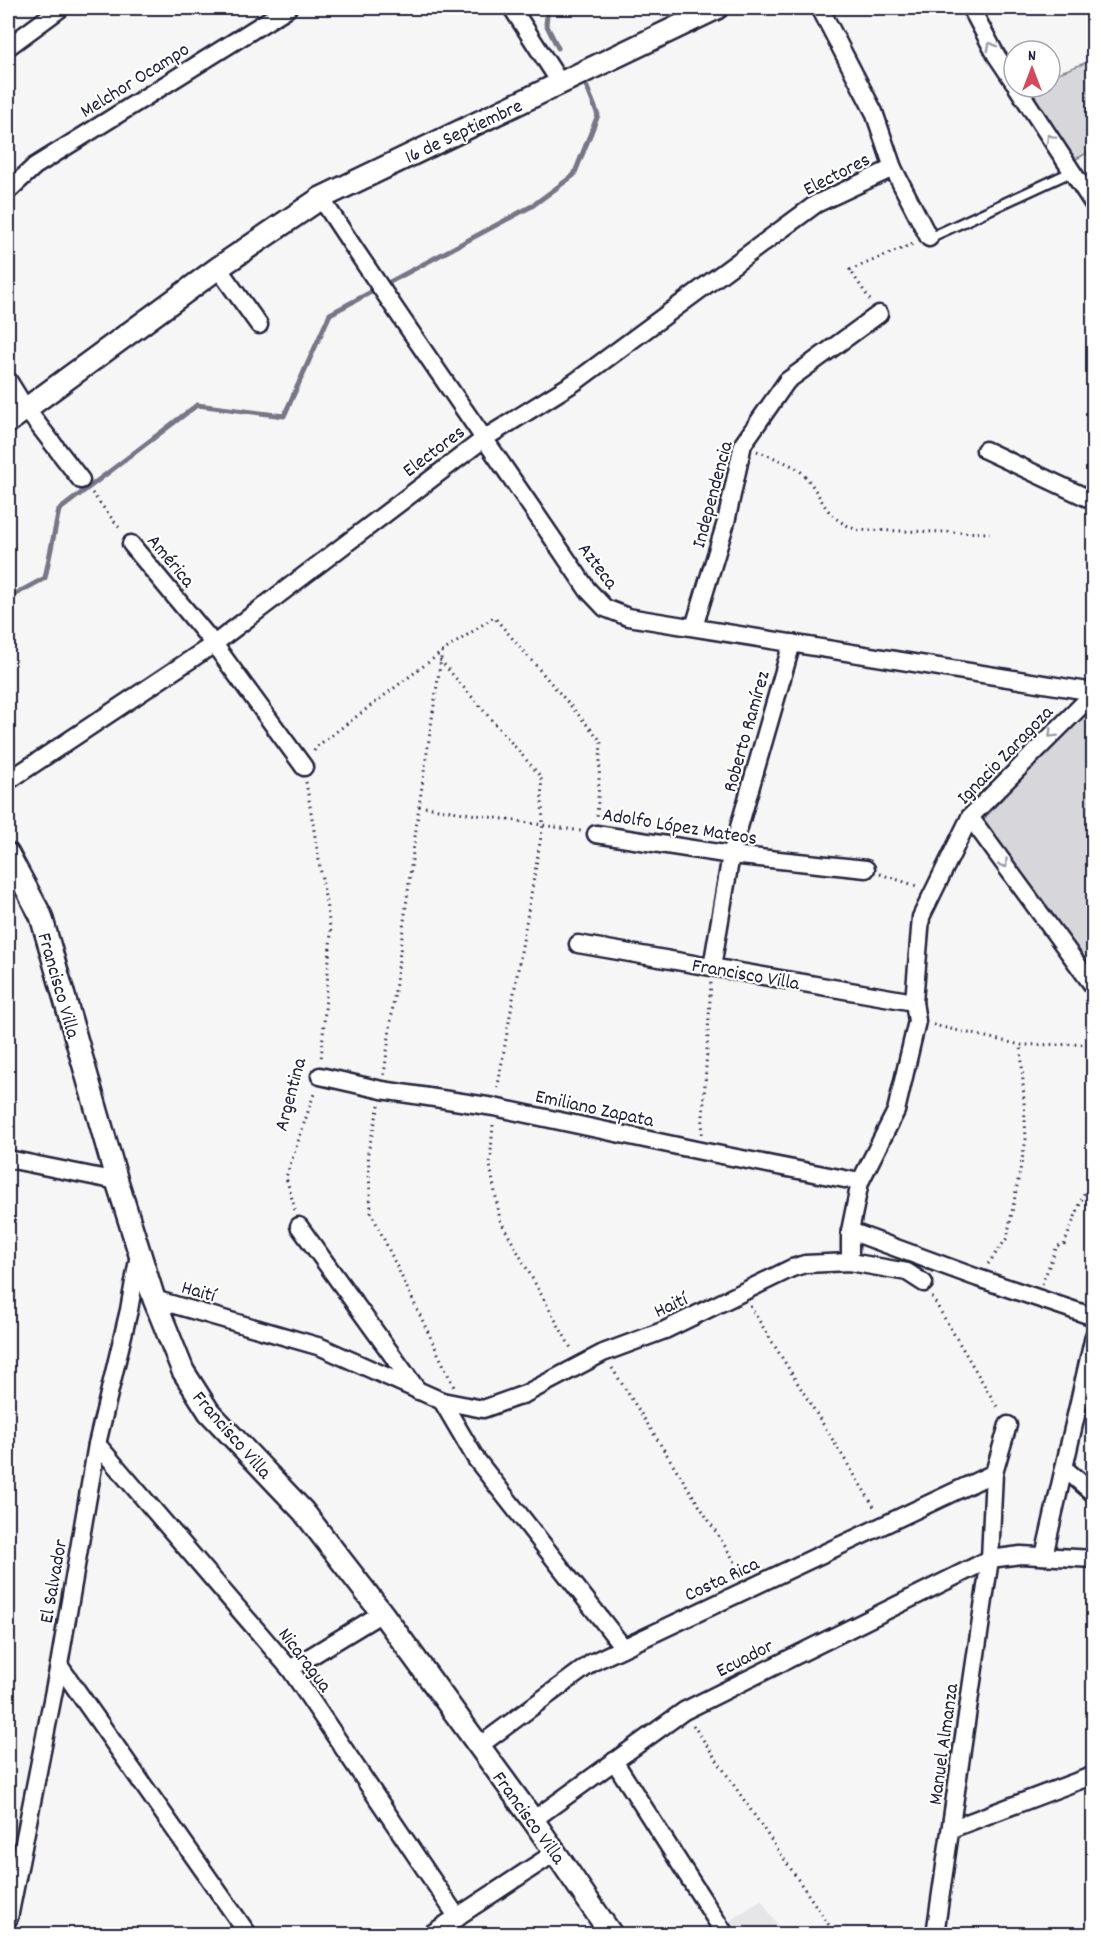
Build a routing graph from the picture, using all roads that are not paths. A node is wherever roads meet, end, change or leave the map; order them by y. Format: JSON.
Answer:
{"nodes":[{"id":1,"x":61,"y":8,"type":"edge"},
{"id":2,"x":287,"y":8,"type":"edge"},
{"id":3,"x":512,"y":8,"type":"edge"},
{"id":4,"x":717,"y":8,"type":"edge"},
{"id":5,"x":820,"y":8,"type":"edge"},
{"id":6,"x":971,"y":8,"type":"edge"},
{"id":7,"x":8,"y":47,"type":"edge"},
{"id":8,"x":1002,"y":61,"type":"edge"},
{"id":9,"x":561,"y":84,"type":"junction"},
{"id":10,"x":1025,"y":99,"type":"edge"},
{"id":11,"x":893,"y":168,"type":"junction"},
{"id":12,"x":1071,"y":172,"type":"junction"},
{"id":13,"x":8,"y":191,"type":"edge"},
{"id":14,"x":321,"y":198,"type":"junction"},
{"id":15,"x":1094,"y":204,"type":"edge"},
{"id":16,"x":929,"y":238,"type":"joint"},
{"id":17,"x":218,"y":268,"type":"junction"},
{"id":18,"x":879,"y":314,"type":"road end"},
{"id":19,"x":259,"y":325,"type":"dead end"},
{"id":20,"x":8,"y":380,"type":"edge"},
{"id":21,"x":26,"y":409,"type":"junction"},
{"id":22,"x":8,"y":422,"type":"edge"},
{"id":23,"x":485,"y":438,"type":"junction"},
{"id":24,"x":985,"y":450,"type":"dead end"},
{"id":25,"x":81,"y":480,"type":"road end"},
{"id":26,"x":1094,"y":501,"type":"edge"},
{"id":27,"x":131,"y":544,"type":"road end"},
{"id":28,"x":694,"y":627,"type":"junction"},
{"id":29,"x":792,"y":643,"type":"junction"},
{"id":30,"x":214,"y":644,"type":"junction"},
{"id":31,"x":1094,"y":692,"type":"edge"},
{"id":32,"x":304,"y":767,"type":"road end"},
{"id":33,"x":8,"y":781,"type":"edge"},
{"id":34,"x":970,"y":817,"type":"junction"},
{"id":35,"x":597,"y":834,"type":"road end"},
{"id":36,"x":8,"y":854,"type":"edge"},
{"id":37,"x":731,"y":855,"type":"junction"},
{"id":38,"x":866,"y":869,"type":"road end"},
{"id":39,"x":578,"y":944,"type":"dead end"},
{"id":40,"x":712,"y":967,"type":"junction"},
{"id":41,"x":1094,"y":987,"type":"edge"},
{"id":42,"x":914,"y":1002,"type":"junction"},
{"id":43,"x":320,"y":1076,"type":"road end"},
{"id":44,"x":8,"y":1159,"type":"edge"},
{"id":45,"x":117,"y":1181,"type":"junction"},
{"id":46,"x":861,"y":1182,"type":"junction"},
{"id":47,"x":299,"y":1226,"type":"road end"},
{"id":48,"x":850,"y":1231,"type":"junction"},
{"id":49,"x":140,"y":1251,"type":"junction"},
{"id":50,"x":850,"y":1262,"type":"junction"},
{"id":51,"x":924,"y":1282,"type":"road end"},
{"id":52,"x":154,"y":1299,"type":"junction"},
{"id":53,"x":1094,"y":1317,"type":"edge"},
{"id":54,"x":1094,"y":1336,"type":"edge"},
{"id":55,"x":419,"y":1391,"type":"junction"},
{"id":56,"x":442,"y":1401,"type":"junction"},
{"id":57,"x":1008,"y":1425,"type":"road end"},
{"id":58,"x":97,"y":1444,"type":"junction"},
{"id":59,"x":1064,"y":1468,"type":"junction"},
{"id":60,"x":994,"y":1473,"type":"junction"},
{"id":61,"x":1094,"y":1494,"type":"edge"},
{"id":62,"x":1044,"y":1556,"type":"junction"},
{"id":63,"x":1094,"y":1558,"type":"edge"},
{"id":64,"x":990,"y":1559,"type":"junction"},
{"id":65,"x":382,"y":1613,"type":"junction"},
{"id":66,"x":623,"y":1647,"type":"junction"},
{"id":67,"x":59,"y":1665,"type":"junction"},
{"id":68,"x":290,"y":1669,"type":"junction"},
{"id":69,"x":479,"y":1746,"type":"junction"},
{"id":70,"x":614,"y":1761,"type":"junction"},
{"id":71,"x":1094,"y":1775,"type":"edge"},
{"id":72,"x":533,"y":1820,"type":"junction"},
{"id":73,"x":951,"y":1829,"type":"junction"},
{"id":74,"x":556,"y":1852,"type":"junction"},
{"id":75,"x":9,"y":1918,"type":"edge"},
{"id":76,"x":458,"y":1918,"type":"junction"},
{"id":77,"x":248,"y":1935,"type":"edge"},
{"id":78,"x":431,"y":1935,"type":"edge"},
{"id":79,"x":611,"y":1935,"type":"edge"},
{"id":80,"x":725,"y":1935,"type":"edge"},
{"id":81,"x":935,"y":1935,"type":"edge"}],
"edges":[{"from":1,"to":7,"type":"street"},
{"from":2,"to":13,"type":"street","name":"Melchor Ocampo"},
{"from":3,"to":9,"type":"street"},
{"from":4,"to":9,"type":"street","name":"16 de Septiembre"},
{"from":5,"to":11,"type":"street"},
{"from":8,"to":6,"type":"street","one_way":true},
{"from":9,"to":14,"type":"street","name":"16 de Septiembre"},
{"from":12,"to":10,"type":"street","one_way":true},
{"from":11,"to":16,"type":"street"},
{"from":11,"to":23,"type":"street","name":"Electores"},
{"from":12,"to":15,"type":"street"},
{"from":12,"to":16,"type":"lane"},
{"from":14,"to":17,"type":"street","name":"16 de Septiembre"},
{"from":14,"to":23,"type":"street","name":"Azteca"},
{"from":17,"to":19,"type":"street"},
{"from":17,"to":21,"type":"street","name":"16 de Septiembre"},
{"from":18,"to":28,"type":"street","name":"Independencia"},
{"from":20,"to":21,"type":"street"},
{"from":21,"to":22,"type":"street","name":"16 de Septiembre"},
{"from":21,"to":25,"type":"street"},
{"from":23,"to":28,"type":"street","name":"Azteca"},
{"from":23,"to":30,"type":"street","name":"Electores"},
{"from":24,"to":26,"type":"street"},
{"from":27,"to":30,"type":"street","name":"América"},
{"from":28,"to":29,"type":"street","name":"Azteca"},
{"from":29,"to":31,"type":"street","name":"Azteca"},
{"from":29,"to":37,"type":"street","name":"Roberto Ramírez"},
{"from":30,"to":32,"type":"street","name":"América"},
{"from":30,"to":33,"type":"street","name":"Electores"},
{"from":31,"to":34,"type":"street","name":"Ignacio Zaragoza","one_way":true},
{"from":34,"to":41,"type":"street","one_way":true},
{"from":34,"to":42,"type":"street","name":"Ignacio Zaragoza"},
{"from":35,"to":37,"type":"street","name":"Adolfo López Mateos"},
{"from":36,"to":45,"type":"street","name":"Francisco Villa"},
{"from":37,"to":38,"type":"street","name":"Adolfo López Mateos"},
{"from":37,"to":40,"type":"street","name":"Roberto Ramírez"},
{"from":39,"to":40,"type":"street","name":"Francisco Villa"},
{"from":40,"to":42,"type":"street","name":"Francisco Villa"},
{"from":42,"to":46,"type":"street","name":"Ignacio Zaragoza"},
{"from":43,"to":46,"type":"street","name":"Emiliano Zapata"},
{"from":44,"to":45,"type":"street"},
{"from":45,"to":49,"type":"street","name":"Francisco Villa"},
{"from":46,"to":48,"type":"street","name":"Ignacio Zaragoza"},
{"from":47,"to":55,"type":"street"},
{"from":48,"to":50,"type":"street","name":"Ignacio Zaragoza"},
{"from":48,"to":53,"type":"street"},
{"from":49,"to":52,"type":"street","name":"Francisco Villa"},
{"from":49,"to":58,"type":"street","name":"El Salvador"},
{"from":50,"to":51,"type":"street","name":"Haití"},
{"from":50,"to":56,"type":"street","name":"Haití"},
{"from":52,"to":55,"type":"street","name":"Haití"},
{"from":52,"to":65,"type":"street","name":"Francisco Villa"},
{"from":54,"to":59,"type":"street"},
{"from":55,"to":56,"type":"street","name":"Haití"},
{"from":56,"to":66,"type":"street"},
{"from":57,"to":60,"type":"street"},
{"from":58,"to":67,"type":"street","name":"El Salvador"},
{"from":58,"to":68,"type":"street","name":"Nicaragua"},
{"from":59,"to":61,"type":"street"},
{"from":59,"to":62,"type":"street"},
{"from":60,"to":64,"type":"street"},
{"from":60,"to":66,"type":"street","name":"Costa Rica"},
{"from":62,"to":63,"type":"street","name":"Ecuador"},
{"from":62,"to":64,"type":"street","name":"Ecuador"},
{"from":64,"to":70,"type":"street","name":"Ecuador"},
{"from":64,"to":73,"type":"street","name":"Manuel Almanza"},
{"from":65,"to":68,"type":"street"},
{"from":65,"to":69,"type":"street","name":"Francisco Villa"},
{"from":66,"to":69,"type":"street","name":"Costa Rica"},
{"from":67,"to":75,"type":"street","name":"El Salvador"},
{"from":67,"to":77,"type":"street"},
{"from":68,"to":76,"type":"street","name":"Nicaragua"},
{"from":69,"to":72,"type":"street","name":"Francisco Villa"},
{"from":70,"to":72,"type":"street","name":"Ecuador"},
{"from":70,"to":80,"type":"street"},
{"from":71,"to":73,"type":"street"},
{"from":72,"to":74,"type":"street","name":"Francisco Villa"},
{"from":73,"to":81,"type":"street","name":"Manuel Almanza"},
{"from":74,"to":76,"type":"street"},
{"from":74,"to":79,"type":"street","name":"Francisco Villa"},
{"from":76,"to":78,"type":"street"}]}
